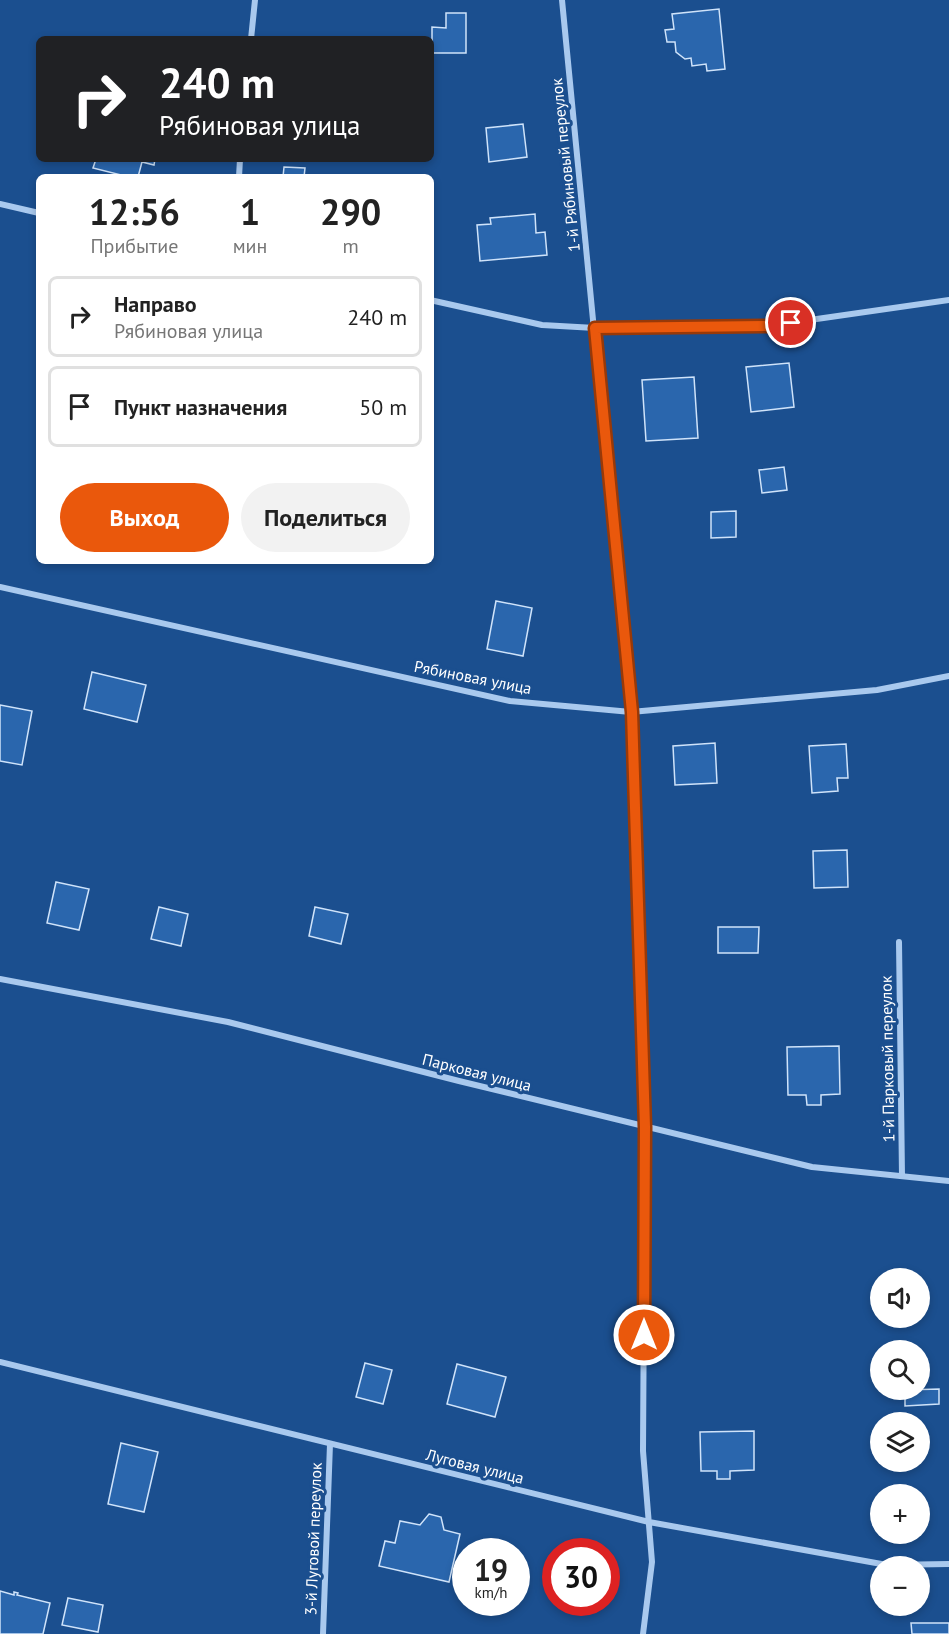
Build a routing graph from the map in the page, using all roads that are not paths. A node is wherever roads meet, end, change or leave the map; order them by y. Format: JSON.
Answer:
{"nodes":[{"id":1,"x":255,"y":0,"type":"edge"},
{"id":2,"x":562,"y":0,"type":"edge"},
{"id":3,"x":251,"y":36,"type":"edge"},
{"id":4,"x":0,"y":204,"type":"edge"},
{"id":5,"x":36,"y":212,"type":"edge"},
{"id":6,"x":949,"y":300,"type":"edge"},
{"id":7,"x":434,"y":301,"type":"edge"},
{"id":8,"x":595,"y":328,"type":"junction"},
{"id":9,"x":0,"y":587,"type":"edge"},
{"id":10,"x":949,"y":676,"type":"edge"},
{"id":11,"x":632,"y":712,"type":"junction"},
{"id":12,"x":899,"y":942,"type":"dead end"},
{"id":13,"x":0,"y":979,"type":"edge"},
{"id":14,"x":645,"y":1127,"type":"junction"},
{"id":15,"x":902,"y":1176,"type":"junction"},
{"id":16,"x":949,"y":1181,"type":"edge"},
{"id":17,"x":0,"y":1362,"type":"edge"},
{"id":18,"x":330,"y":1444,"type":"junction"},
{"id":19,"x":649,"y":1522,"type":"junction"},
{"id":20,"x":949,"y":1564,"type":"edge"},
{"id":21,"x":323,"y":1634,"type":"edge"},
{"id":22,"x":643,"y":1634,"type":"edge"}],
"edges":[{"from":1,"to":3,"type":"street"},
{"from":2,"to":8,"type":"street","name":"1-й Рябиновый переулок"},
{"from":4,"to":5,"type":"street"},
{"from":6,"to":8,"type":"street"},
{"from":7,"to":8,"type":"street"},
{"from":8,"to":11,"type":"street","name":"1-й Рябиновый переулок"},
{"from":9,"to":11,"type":"street","name":"Рябиновая улица"},
{"from":10,"to":11,"type":"street","name":"Рябиновая улица"},
{"from":11,"to":14,"type":"street","name":"1-й Рябиновый переулок"},
{"from":12,"to":15,"type":"street","name":"1-й Парковый переулок"},
{"from":13,"to":14,"type":"street","name":"Парковая улица"},
{"from":14,"to":15,"type":"street","name":"Парковая улица"},
{"from":14,"to":19,"type":"street","name":"1-й Рябиновый переулок"},
{"from":15,"to":16,"type":"street","name":"Парковая улица"},
{"from":17,"to":18,"type":"street","name":"Луговая улица"},
{"from":18,"to":19,"type":"street","name":"Луговая улица"},
{"from":18,"to":21,"type":"street","name":"3-й Луговой переулок"},
{"from":19,"to":20,"type":"street","name":"Луговая улица"},
{"from":19,"to":22,"type":"street","name":"1-й Рябиновый переулок"}]}
